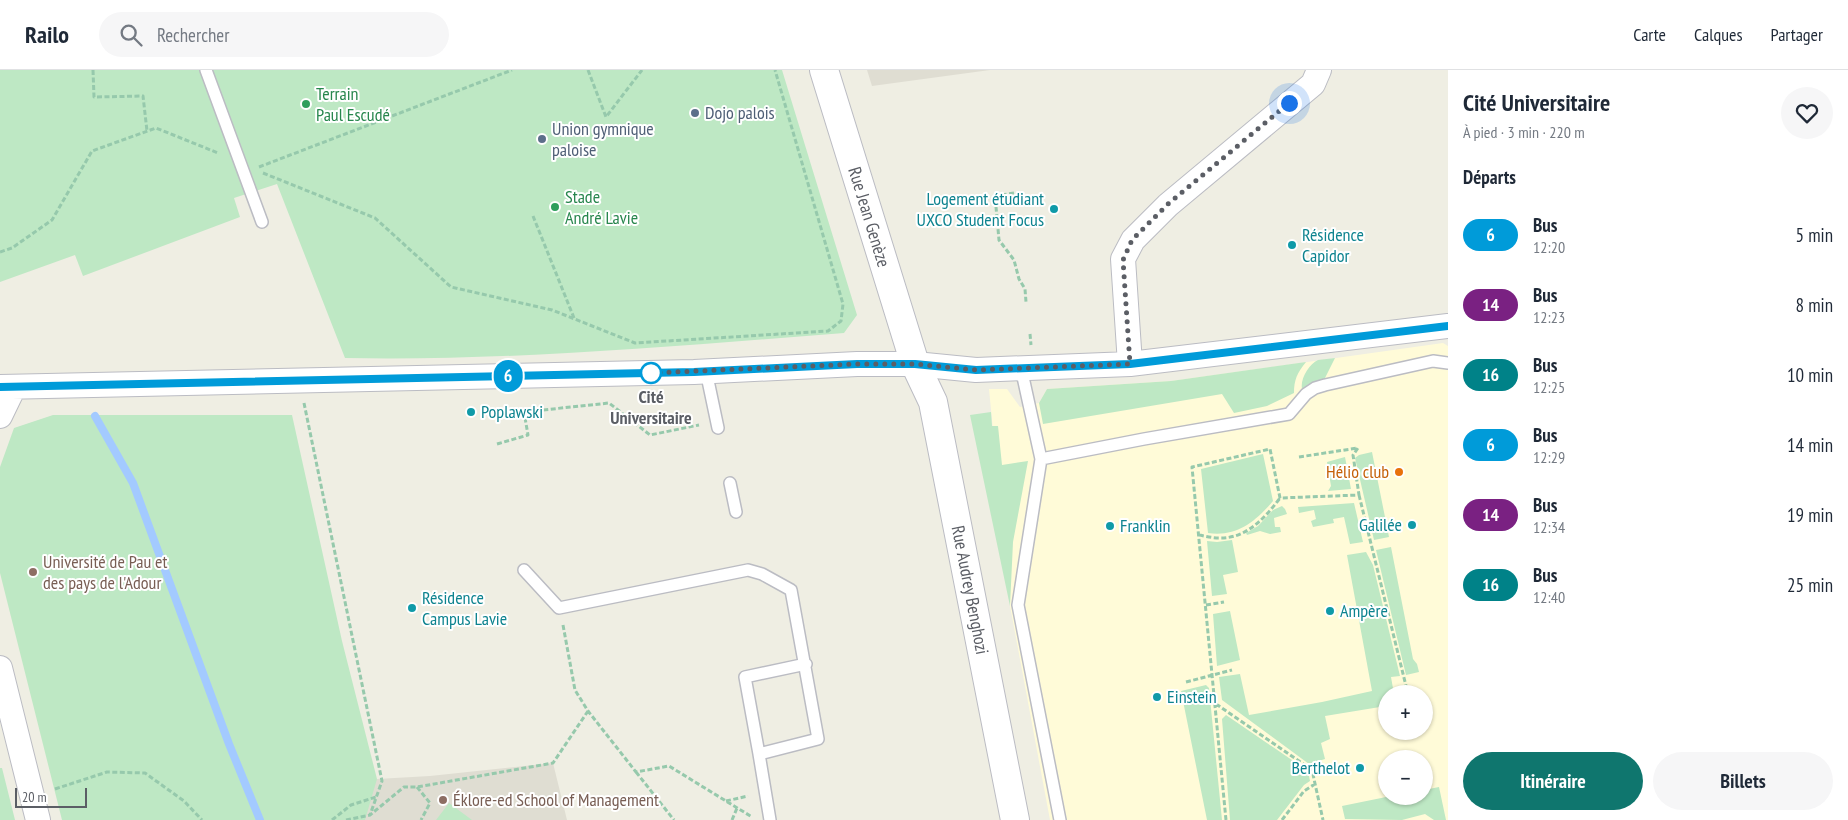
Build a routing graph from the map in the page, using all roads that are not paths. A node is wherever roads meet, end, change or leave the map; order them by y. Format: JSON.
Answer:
{"nodes":[{"id":1,"x":206,"y":70,"type":"edge"},
{"id":2,"x":824,"y":70,"type":"edge"},
{"id":3,"x":1318,"y":70,"type":"edge"},
{"id":4,"x":262,"y":222,"type":"dead end"},
{"id":5,"x":1445,"y":329,"type":"edge"},
{"id":6,"x":1448,"y":363,"type":"edge"},
{"id":7,"x":915,"y":364,"type":"junction"},
{"id":8,"x":1130,"y":364,"type":"junction"},
{"id":9,"x":1021,"y":368,"type":"junction"},
{"id":10,"x":706,"y":371,"type":"junction"},
{"id":11,"x":7,"y":387,"type":"edge"},
{"id":12,"x":0,"y":416,"type":"edge"},
{"id":13,"x":718,"y":425,"type":"road end"},
{"id":14,"x":1041,"y":459,"type":"junction"},
{"id":15,"x":730,"y":484,"type":"dead end"},
{"id":16,"x":736,"y":512,"type":"dead end"},
{"id":17,"x":524,"y":570,"type":"dead end"},
{"id":18,"x":806,"y":664,"type":"junction"},
{"id":19,"x":0,"y":668,"type":"edge"},
{"id":20,"x":759,"y":754,"type":"junction"},
{"id":21,"x":38,"y":820,"type":"edge"},
{"id":22,"x":770,"y":820,"type":"edge"},
{"id":23,"x":1015,"y":820,"type":"edge"},
{"id":24,"x":1060,"y":820,"type":"edge"}],
"edges":[{"from":1,"to":4,"type":"lane"},
{"from":2,"to":7,"type":"street","name":"Rue Jean Genèze"},
{"from":3,"to":8,"type":"street"},
{"from":5,"to":8,"type":"street"},
{"from":6,"to":14,"type":"lane"},
{"from":7,"to":9,"type":"street"},
{"from":7,"to":10,"type":"street"},
{"from":7,"to":23,"type":"street","name":"Rue Audrey Benghozi"},
{"from":8,"to":9,"type":"street"},
{"from":9,"to":14,"type":"lane"},
{"from":10,"to":11,"type":"street"},
{"from":10,"to":13,"type":"lane"},
{"from":11,"to":12,"type":"street"},
{"from":14,"to":24,"type":"lane"},
{"from":15,"to":16,"type":"lane"},
{"from":17,"to":18,"type":"lane"},
{"from":18,"to":20,"type":"lane"},
{"from":18,"to":20,"type":"lane"},
{"from":19,"to":21,"type":"street"},
{"from":20,"to":22,"type":"lane"}]}
